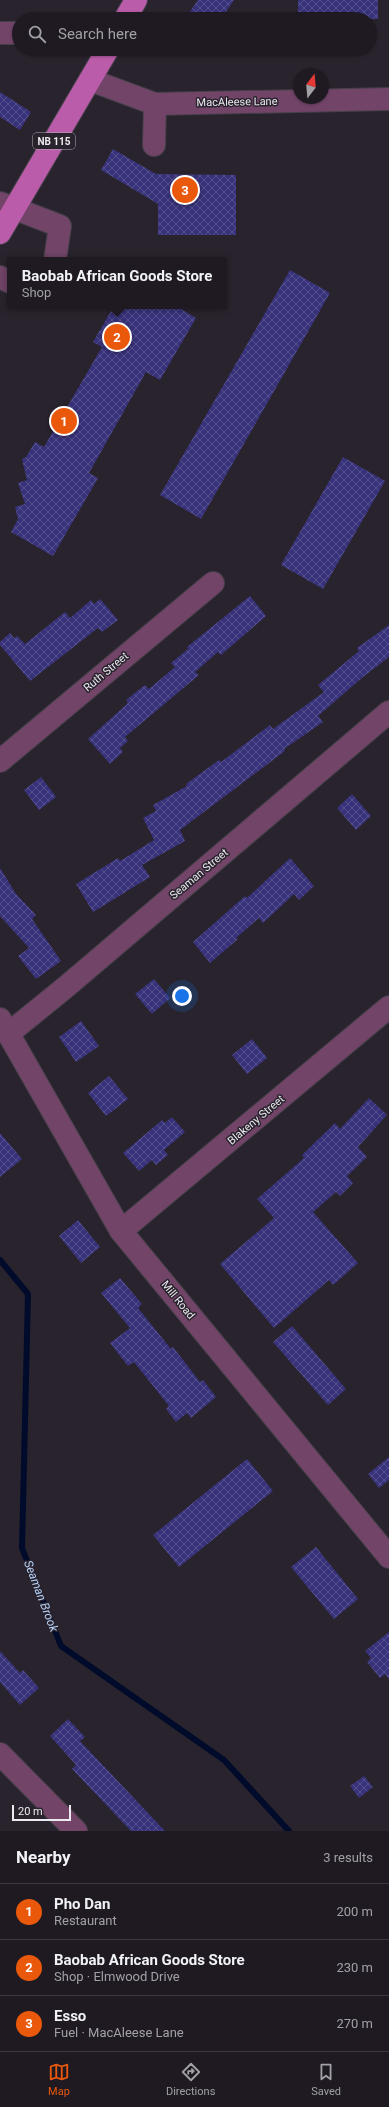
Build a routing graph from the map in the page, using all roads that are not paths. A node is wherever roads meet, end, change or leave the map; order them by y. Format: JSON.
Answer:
{"nodes":[{"id":1,"x":136,"y":0,"type":"edge"},
{"id":2,"x":129,"y":12,"type":"edge"},
{"id":3,"x":0,"y":33,"type":"edge"},
{"id":4,"x":12,"y":33,"type":"edge"},
{"id":5,"x":104,"y":56,"type":"edge"},
{"id":6,"x":90,"y":80,"type":"junction"},
{"id":7,"x":389,"y":99,"type":"edge"},
{"id":8,"x":155,"y":104,"type":"junction"},
{"id":9,"x":154,"y":145,"type":"dead end"},
{"id":10,"x":7,"y":205,"type":"edge"},
{"id":11,"x":0,"y":232,"type":"edge"},
{"id":12,"x":55,"y":257,"type":"edge"},
{"id":13,"x":213,"y":583,"type":"dead end"},
{"id":14,"x":389,"y":712,"type":"edge"},
{"id":15,"x":0,"y":761,"type":"edge"},
{"id":16,"x":389,"y":1007,"type":"edge"},
{"id":17,"x":4,"y":1027,"type":"edge"},
{"id":18,"x":121,"y":1231,"type":"junction"},
{"id":19,"x":389,"y":1557,"type":"edge"},
{"id":20,"x":0,"y":1754,"type":"edge"},
{"id":21,"x":76,"y":1831,"type":"edge"}],
"edges":[{"from":1,"to":2,"type":"main road"},
{"from":3,"to":4,"type":"street"},
{"from":5,"to":6,"type":"main road","number":"NB 115"},
{"from":6,"to":8,"type":"street","name":"MacAleese Lane"},
{"from":6,"to":10,"type":"main road","number":"NB 115"},
{"from":7,"to":8,"type":"street","name":"MacAleese Lane"},
{"from":8,"to":9,"type":"street"},
{"from":10,"to":11,"type":"main road","number":"NB 115"},
{"from":10,"to":12,"type":"street"},
{"from":13,"to":15,"type":"street","name":"Ruth Street"},
{"from":14,"to":17,"type":"street","name":"Seaman Street"},
{"from":16,"to":18,"type":"street","name":"Blakeny Street"},
{"from":17,"to":18,"type":"street","name":"Mill Road"},
{"from":18,"to":19,"type":"street","name":"Mill Road"},
{"from":20,"to":21,"type":"street"}]}
